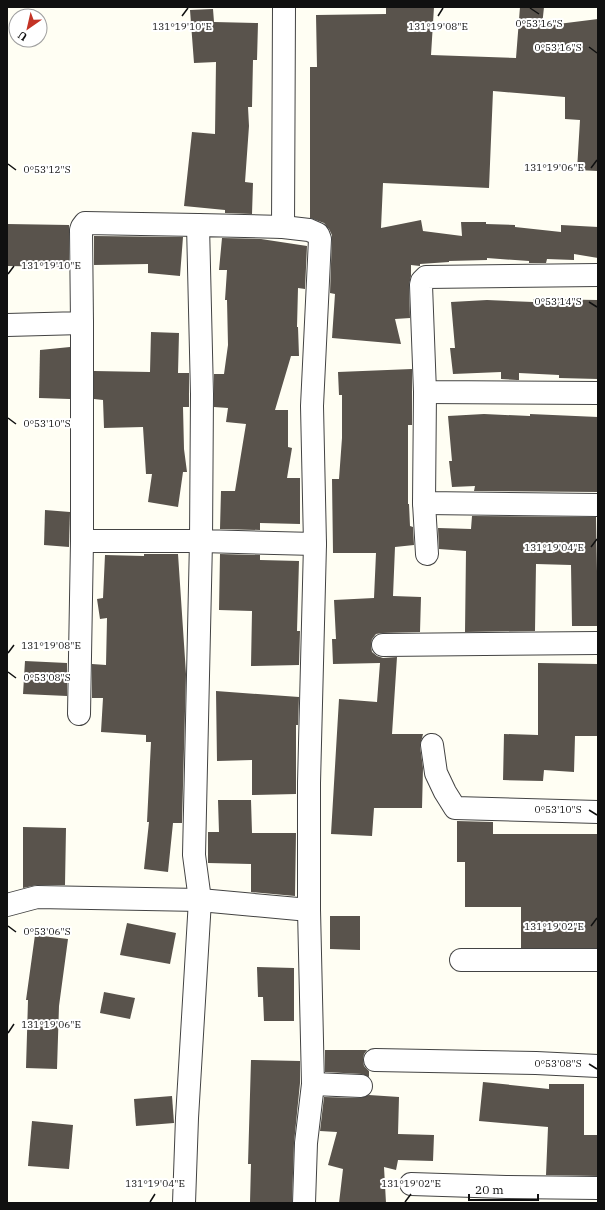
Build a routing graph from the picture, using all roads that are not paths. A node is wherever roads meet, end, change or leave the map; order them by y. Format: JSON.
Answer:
{"nodes":[{"id":1,"x":284,"y":7,"type":"edge"},
{"id":2,"x":198,"y":225,"type":"junction"},
{"id":3,"x":283,"y":227,"type":"junction"},
{"id":4,"x":598,"y":275,"type":"edge"},
{"id":5,"x":82,"y":323,"type":"junction"},
{"id":6,"x":7,"y":325,"type":"edge"},
{"id":7,"x":425,"y":392,"type":"junction"},
{"id":8,"x":598,"y":393,"type":"edge"},
{"id":9,"x":424,"y":503,"type":"junction"},
{"id":10,"x":598,"y":505,"type":"edge"},
{"id":11,"x":82,"y":540,"type":"junction"},
{"id":12,"x":201,"y":541,"type":"junction"},
{"id":13,"x":315,"y":544,"type":"junction"},
{"id":14,"x":426,"y":554,"type":"dead end"},
{"id":15,"x":598,"y":643,"type":"edge"},
{"id":16,"x":383,"y":645,"type":"dead end"},
{"id":17,"x":79,"y":714,"type":"dead end"},
{"id":18,"x":432,"y":745,"type":"dead end"},
{"id":19,"x":598,"y":812,"type":"edge"},
{"id":20,"x":200,"y":900,"type":"junction"},
{"id":21,"x":7,"y":905,"type":"edge"},
{"id":22,"x":309,"y":910,"type":"junction"},
{"id":23,"x":461,"y":960,"type":"dead end"},
{"id":24,"x":598,"y":960,"type":"edge"},
{"id":25,"x":375,"y":1060,"type":"dead end"},
{"id":26,"x":598,"y":1066,"type":"edge"},
{"id":27,"x":313,"y":1084,"type":"junction"},
{"id":28,"x":361,"y":1086,"type":"dead end"},
{"id":29,"x":411,"y":1184,"type":"dead end"},
{"id":30,"x":598,"y":1188,"type":"edge"},
{"id":31,"x":184,"y":1203,"type":"edge"},
{"id":32,"x":304,"y":1203,"type":"edge"}],
"edges":[{"from":1,"to":3,"type":"street"},
{"from":2,"to":3,"type":"street"},
{"from":2,"to":5,"type":"street"},
{"from":2,"to":12,"type":"street"},
{"from":3,"to":13,"type":"street"},
{"from":4,"to":7,"type":"street"},
{"from":5,"to":6,"type":"street"},
{"from":5,"to":11,"type":"street"},
{"from":7,"to":8,"type":"street"},
{"from":7,"to":9,"type":"street"},
{"from":9,"to":10,"type":"street"},
{"from":9,"to":14,"type":"street"},
{"from":11,"to":12,"type":"street"},
{"from":11,"to":17,"type":"street"},
{"from":12,"to":13,"type":"street"},
{"from":12,"to":20,"type":"street"},
{"from":13,"to":22,"type":"street"},
{"from":15,"to":16,"type":"street"},
{"from":18,"to":19,"type":"street"},
{"from":20,"to":21,"type":"street"},
{"from":20,"to":22,"type":"street"},
{"from":20,"to":31,"type":"street"},
{"from":22,"to":27,"type":"street"},
{"from":23,"to":24,"type":"street"},
{"from":25,"to":26,"type":"street"},
{"from":27,"to":28,"type":"street"},
{"from":27,"to":32,"type":"street"},
{"from":29,"to":30,"type":"street"}]}
